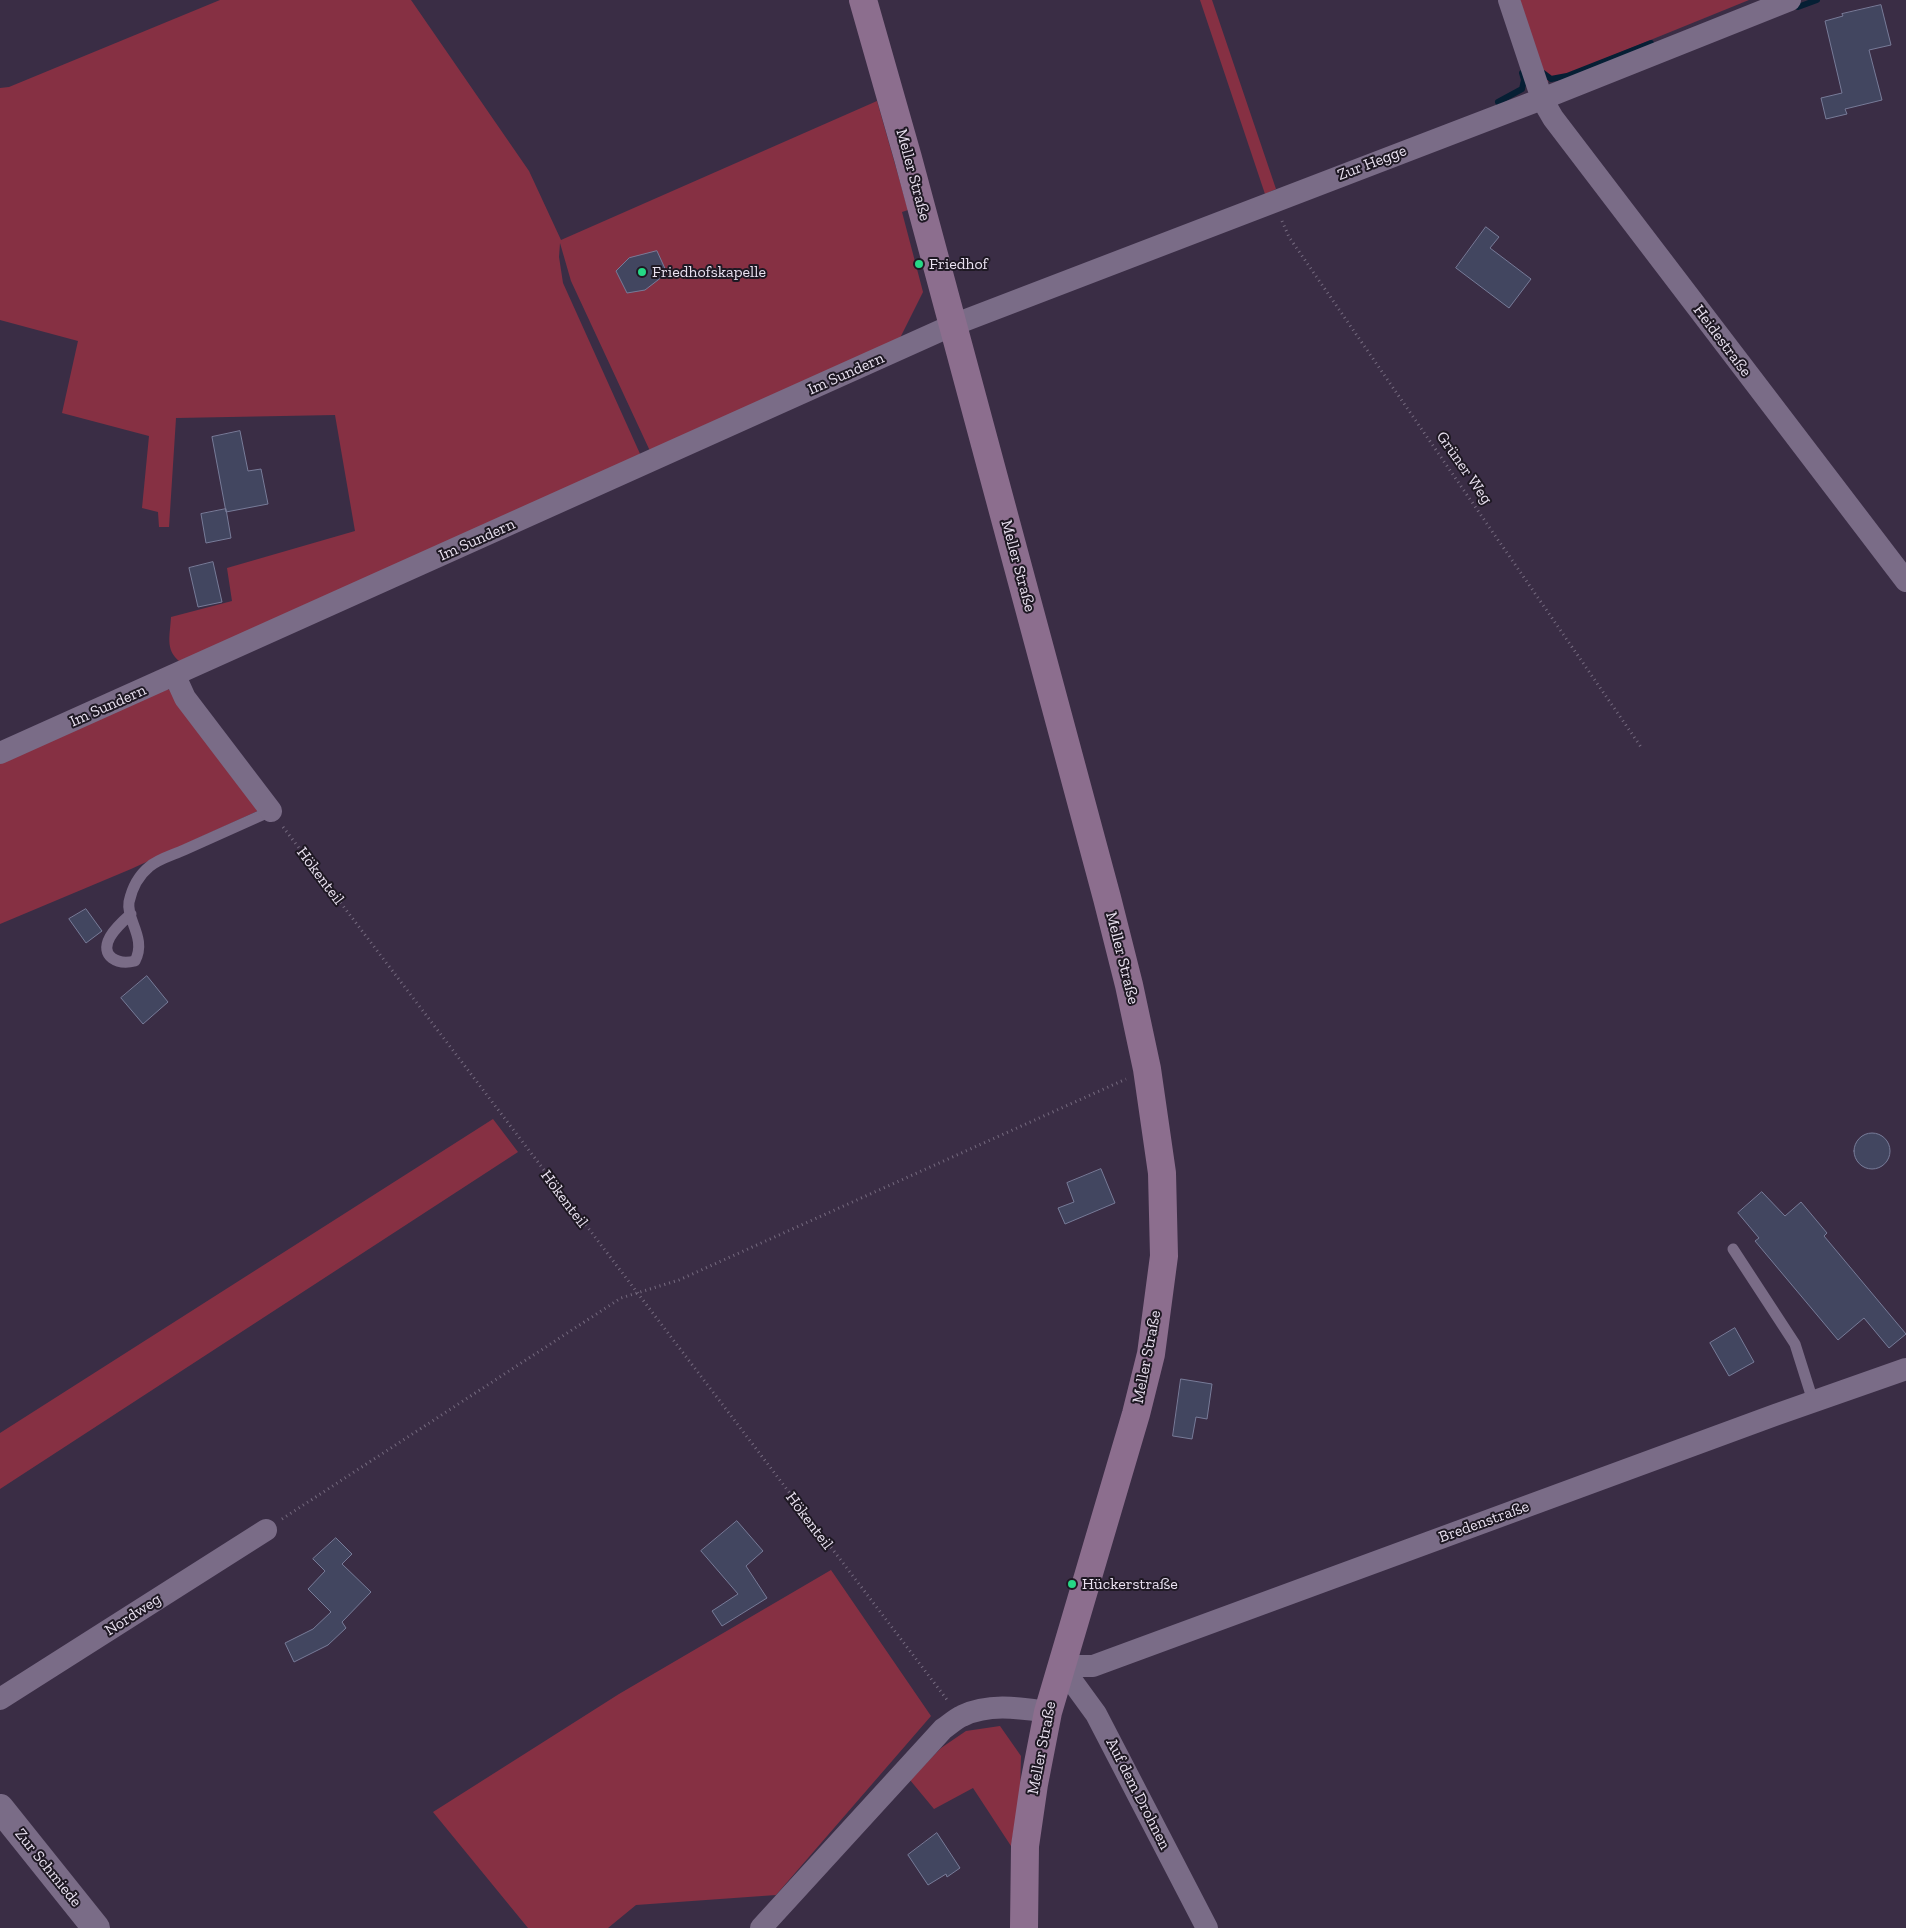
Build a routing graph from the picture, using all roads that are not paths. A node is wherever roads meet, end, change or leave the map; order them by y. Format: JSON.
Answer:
{"nodes":[{"id":1,"x":863,"y":0,"type":"edge"},
{"id":2,"x":1509,"y":0,"type":"edge"},
{"id":3,"x":1790,"y":0,"type":"edge"},
{"id":4,"x":1542,"y":99,"type":"junction"},
{"id":5,"x":953,"y":325,"type":"junction"},
{"id":6,"x":1906,"y":581,"type":"edge"},
{"id":7,"x":175,"y":676,"type":"junction"},
{"id":8,"x":0,"y":753,"type":"edge"},
{"id":9,"x":271,"y":811,"type":"joint"},
{"id":10,"x":131,"y":914,"type":"dead end"},
{"id":11,"x":1733,"y":1249,"type":"dead end"},
{"id":12,"x":1906,"y":1369,"type":"edge"},
{"id":13,"x":1813,"y":1401,"type":"junction"},
{"id":14,"x":266,"y":1530,"type":"road end"},
{"id":15,"x":1061,"y":1666,"type":"junction"},
{"id":16,"x":0,"y":1699,"type":"edge"},
{"id":17,"x":1048,"y":1712,"type":"junction"},
{"id":18,"x":0,"y":1808,"type":"edge"},
{"id":19,"x":96,"y":1928,"type":"edge"},
{"id":20,"x":761,"y":1928,"type":"edge"},
{"id":21,"x":1024,"y":1928,"type":"edge"},
{"id":22,"x":1207,"y":1928,"type":"edge"}],
"edges":[{"from":1,"to":5,"type":"main road","name":"Meller Straße"},
{"from":2,"to":4,"type":"street","name":"Heidestraße"},
{"from":3,"to":4,"type":"street","name":"Zur Hegge"},
{"from":4,"to":5,"type":"street","name":"Zur Hegge"},
{"from":4,"to":6,"type":"street","name":"Heidestraße"},
{"from":5,"to":7,"type":"street","name":"Im Sundern"},
{"from":5,"to":15,"type":"main road","name":"Meller Straße"},
{"from":7,"to":8,"type":"street","name":"Im Sundern"},
{"from":7,"to":9,"type":"street"},
{"from":9,"to":10,"type":"lane"},
{"from":11,"to":13,"type":"lane"},
{"from":12,"to":13,"type":"street","name":"Bredenstraße"},
{"from":13,"to":15,"type":"street","name":"Bredenstraße"},
{"from":14,"to":16,"type":"street","name":"Nordweg"},
{"from":15,"to":17,"type":"main road","name":"Meller Straße"},
{"from":15,"to":22,"type":"street","name":"Auf dem Drohnen"},
{"from":17,"to":20,"type":"street"},
{"from":17,"to":21,"type":"main road","name":"Meller Straße"},
{"from":18,"to":19,"type":"street","name":"Zur Schmiede"}]}
